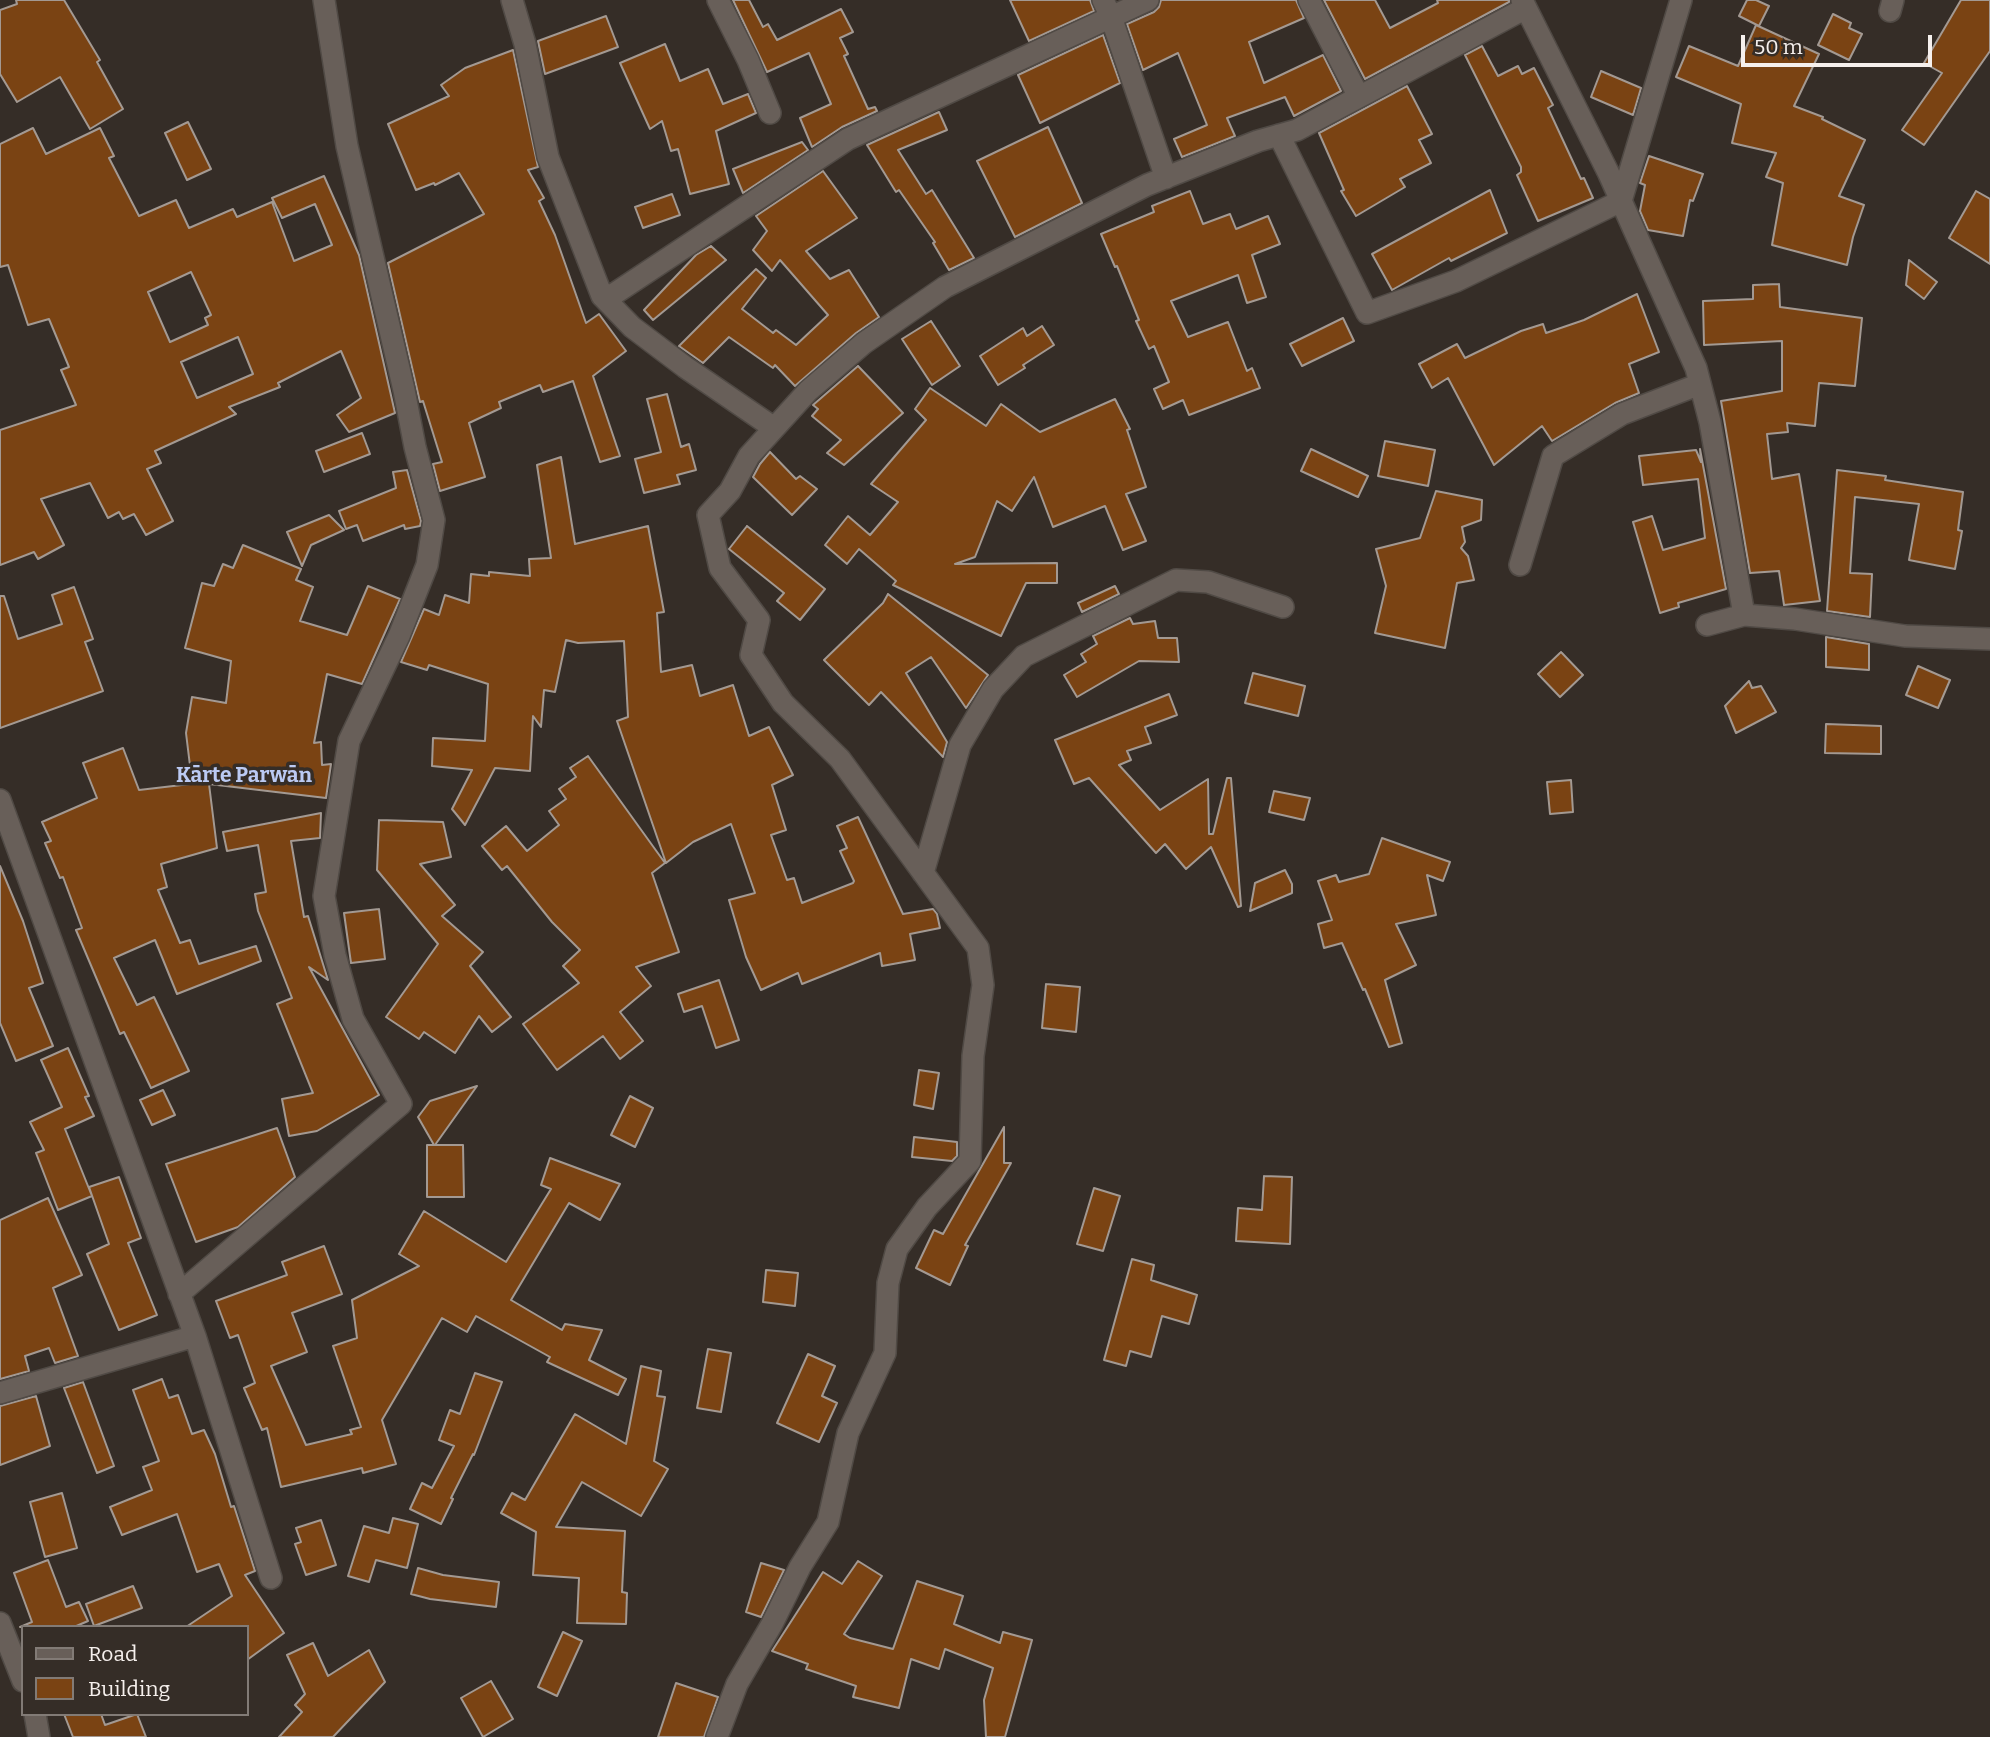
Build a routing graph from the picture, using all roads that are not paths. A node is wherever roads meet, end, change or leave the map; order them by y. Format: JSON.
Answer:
{"nodes":[{"id":1,"x":324,"y":0,"type":"edge"},
{"id":2,"x":512,"y":0,"type":"edge"},
{"id":3,"x":718,"y":0,"type":"edge"},
{"id":4,"x":1147,"y":0,"type":"edge"},
{"id":5,"x":1309,"y":0,"type":"edge"},
{"id":6,"x":1681,"y":0,"type":"edge"},
{"id":7,"x":1524,"y":4,"type":"edge"},
{"id":8,"x":1107,"y":9,"type":"edge"},
{"id":9,"x":1359,"y":97,"type":"junction"},
{"id":10,"x":770,"y":113,"type":"dead end"},
{"id":11,"x":1279,"y":135,"type":"junction"},
{"id":12,"x":1166,"y":178,"type":"junction"},
{"id":13,"x":1621,"y":201,"type":"junction"},
{"id":14,"x":602,"y":296,"type":"junction"},
{"id":15,"x":1700,"y":384,"type":"junction"},
{"id":16,"x":774,"y":428,"type":"junction"},
{"id":17,"x":1520,"y":565,"type":"dead end"},
{"id":18,"x":1283,"y":607,"type":"dead end"},
{"id":19,"x":1744,"y":615,"type":"junction"},
{"id":20,"x":1707,"y":625,"type":"dead end"},
{"id":21,"x":1990,"y":639,"type":"edge"},
{"id":22,"x":0,"y":800,"type":"edge"},
{"id":23,"x":923,"y":873,"type":"junction"},
{"id":24,"x":179,"y":1294,"type":"junction"},
{"id":25,"x":195,"y":1336,"type":"junction"},
{"id":26,"x":0,"y":1393,"type":"edge"},
{"id":27,"x":271,"y":1578,"type":"dead end"},
{"id":28,"x":0,"y":1623,"type":"edge"},
{"id":29,"x":21,"y":1676,"type":"edge"},
{"id":30,"x":35,"y":1716,"type":"edge"},
{"id":31,"x":39,"y":1737,"type":"edge"},
{"id":32,"x":717,"y":1737,"type":"edge"}],
"edges":[{"from":1,"to":24,"type":"street"},
{"from":2,"to":14,"type":"street"},
{"from":3,"to":10,"type":"street"},
{"from":4,"to":8,"type":"street"},
{"from":5,"to":9,"type":"street"},
{"from":6,"to":13,"type":"street"},
{"from":7,"to":9,"type":"street"},
{"from":7,"to":13,"type":"street"},
{"from":8,"to":12,"type":"street"},
{"from":8,"to":14,"type":"street"},
{"from":9,"to":11,"type":"street"},
{"from":11,"to":12,"type":"street"},
{"from":11,"to":13,"type":"street"},
{"from":12,"to":16,"type":"street"},
{"from":13,"to":15,"type":"street"},
{"from":14,"to":16,"type":"street"},
{"from":15,"to":17,"type":"street"},
{"from":15,"to":19,"type":"street"},
{"from":16,"to":23,"type":"street"},
{"from":18,"to":23,"type":"street"},
{"from":19,"to":20,"type":"street"},
{"from":19,"to":21,"type":"street"},
{"from":22,"to":24,"type":"street"},
{"from":23,"to":32,"type":"street"},
{"from":24,"to":25,"type":"street"},
{"from":25,"to":26,"type":"street"},
{"from":25,"to":27,"type":"street"},
{"from":28,"to":29,"type":"street"},
{"from":30,"to":31,"type":"street"}]}
